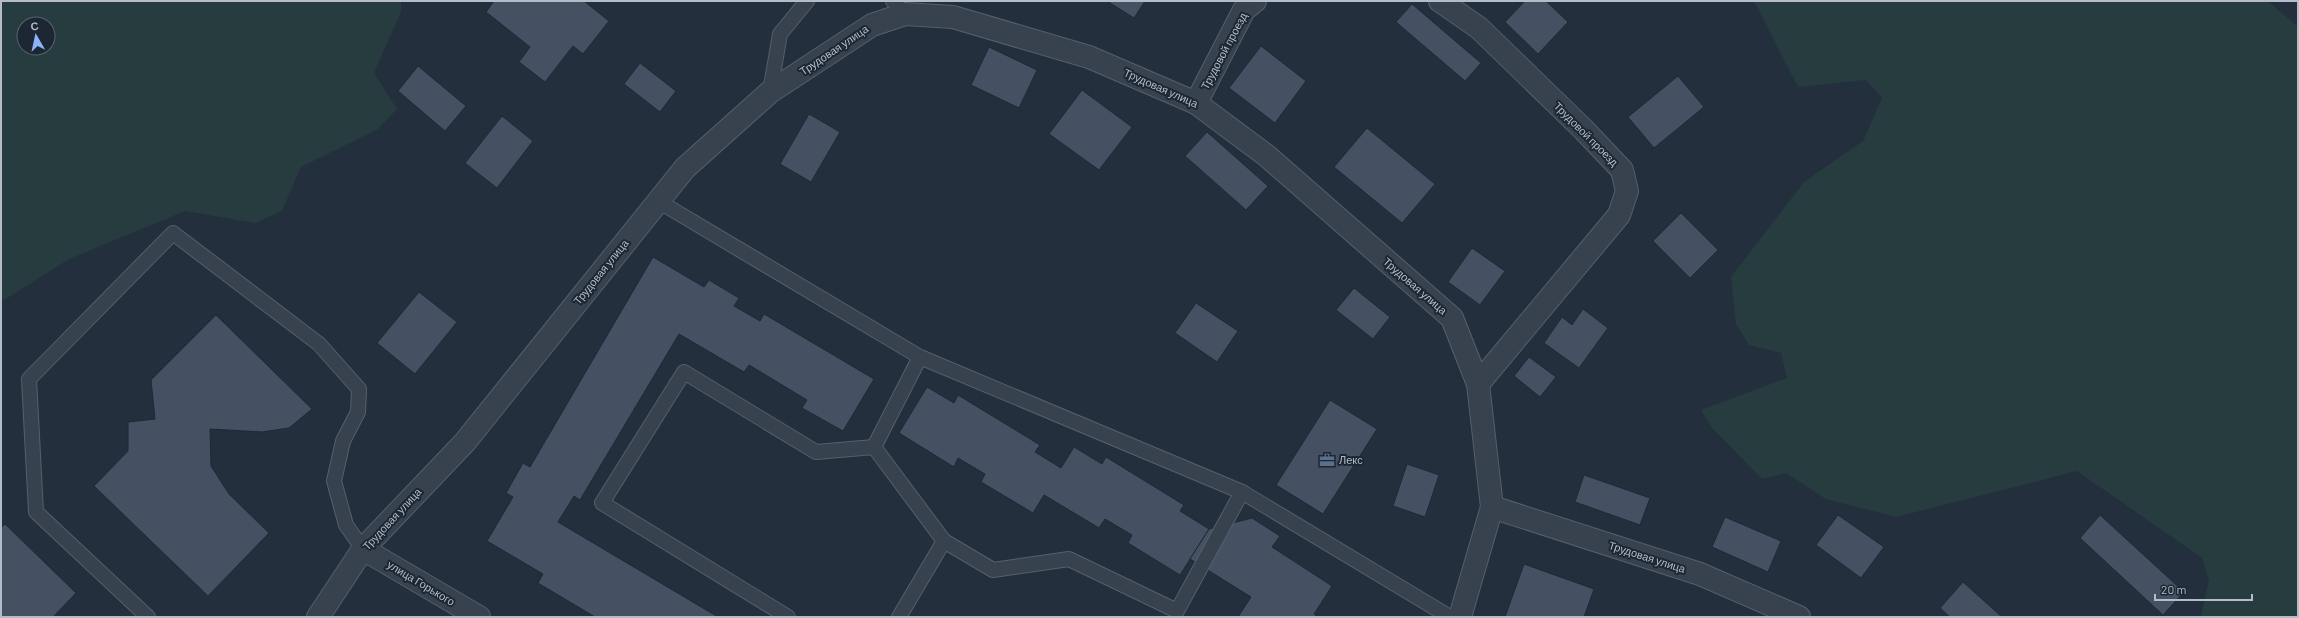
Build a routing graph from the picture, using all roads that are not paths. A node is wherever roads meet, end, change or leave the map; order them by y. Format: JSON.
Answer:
{"nodes":[{"id":1,"x":807,"y":1,"type":"edge"},
{"id":2,"x":1255,"y":1,"type":"edge"},
{"id":3,"x":1440,"y":1,"type":"edge"},
{"id":4,"x":899,"y":8,"type":"edge"},
{"id":5,"x":770,"y":92,"type":"junction"},
{"id":6,"x":1196,"y":103,"type":"junction"},
{"id":7,"x":658,"y":201,"type":"junction"},
{"id":8,"x":920,"y":357,"type":"junction"},
{"id":9,"x":1478,"y":384,"type":"junction"},
{"id":10,"x":874,"y":447,"type":"junction"},
{"id":11,"x":1242,"y":492,"type":"junction"},
{"id":12,"x":1492,"y":507,"type":"junction"},
{"id":13,"x":944,"y":541,"type":"junction"},
{"id":14,"x":363,"y":549,"type":"junction"},
{"id":15,"x":148,"y":617,"type":"edge"},
{"id":16,"x":318,"y":617,"type":"edge"},
{"id":17,"x":479,"y":617,"type":"edge"},
{"id":18,"x":788,"y":617,"type":"edge"},
{"id":19,"x":899,"y":617,"type":"edge"},
{"id":20,"x":1450,"y":617,"type":"edge"},
{"id":21,"x":1460,"y":617,"type":"edge"},
{"id":22,"x":1799,"y":617,"type":"edge"}],
"edges":[{"from":1,"to":5,"type":"lane"},
{"from":2,"to":6,"type":"street","name":"Трудовой проезд"},
{"from":3,"to":9,"type":"street","name":"Трудовой проезд"},
{"from":4,"to":5,"type":"street","name":"Трудовая улица"},
{"from":4,"to":6,"type":"street","name":"Трудовая улица"},
{"from":5,"to":7,"type":"street","name":"Трудовая улица"},
{"from":6,"to":9,"type":"street","name":"Трудовая улица"},
{"from":7,"to":8,"type":"lane"},
{"from":7,"to":14,"type":"street","name":"Трудовая улица"},
{"from":8,"to":10,"type":"lane"},
{"from":8,"to":11,"type":"lane"},
{"from":9,"to":12,"type":"street","name":"Трудовая улица"},
{"from":10,"to":13,"type":"lane"},
{"from":10,"to":18,"type":"lane"},
{"from":11,"to":13,"type":"lane"},
{"from":11,"to":20,"type":"lane"},
{"from":12,"to":21,"type":"street","name":"Трудовая улица"},
{"from":12,"to":22,"type":"street","name":"Трудовая улица"},
{"from":13,"to":19,"type":"lane"},
{"from":14,"to":15,"type":"lane"},
{"from":14,"to":16,"type":"street","name":"Трудовая улица"},
{"from":14,"to":17,"type":"street","name":"улица Горького"}]}
